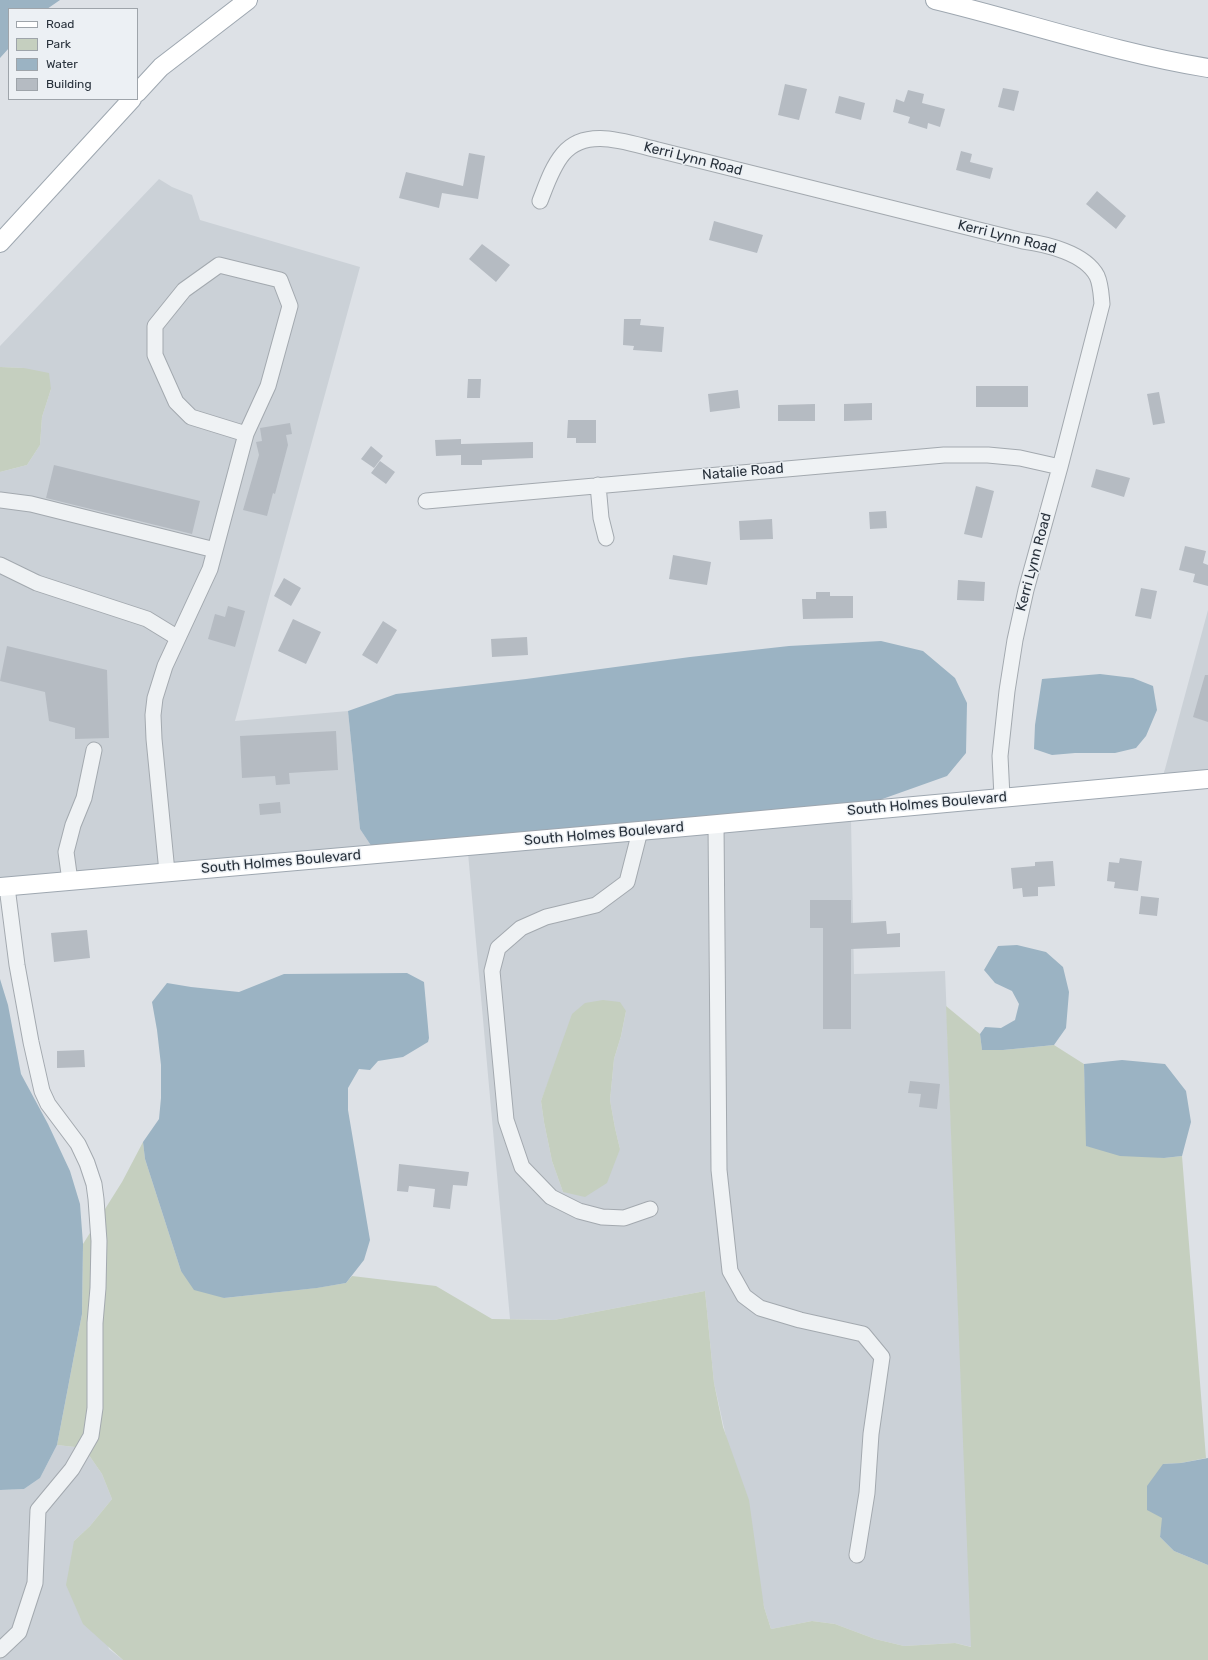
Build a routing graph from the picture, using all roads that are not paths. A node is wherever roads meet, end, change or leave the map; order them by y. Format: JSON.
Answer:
{"nodes":[{"id":1,"x":248,"y":0,"type":"edge"},
{"id":2,"x":935,"y":0,"type":"edge"},
{"id":3,"x":1208,"y":68,"type":"edge"},
{"id":4,"x":138,"y":92,"type":"edge"},
{"id":5,"x":131,"y":100,"type":"edge"},
{"id":6,"x":540,"y":201,"type":"dead end"},
{"id":7,"x":0,"y":243,"type":"edge"},
{"id":8,"x":246,"y":434,"type":"junction"},
{"id":9,"x":1060,"y":467,"type":"junction"},
{"id":10,"x":598,"y":485,"type":"junction"},
{"id":11,"x":0,"y":500,"type":"edge"},
{"id":12,"x":426,"y":501,"type":"dead end"},
{"id":13,"x":606,"y":538,"type":"dead end"},
{"id":14,"x":215,"y":550,"type":"junction"},
{"id":15,"x":0,"y":565,"type":"edge"},
{"id":16,"x":178,"y":638,"type":"junction"},
{"id":17,"x":94,"y":750,"type":"dead end"},
{"id":18,"x":1208,"y":778,"type":"edge"},
{"id":19,"x":1002,"y":797,"type":"junction"},
{"id":20,"x":716,"y":824,"type":"junction"},
{"id":21,"x":640,"y":831,"type":"junction"},
{"id":22,"x":167,"y":872,"type":"junction"},
{"id":23,"x":70,"y":881,"type":"junction"},
{"id":24,"x":4,"y":887,"type":"edge"},
{"id":25,"x":650,"y":1209,"type":"dead end"},
{"id":26,"x":857,"y":1555,"type":"dead end"},
{"id":27,"x":0,"y":1650,"type":"edge"}],
"edges":[{"from":1,"to":4,"type":"main road"},
{"from":2,"to":3,"type":"main road"},
{"from":5,"to":7,"type":"main road"},
{"from":6,"to":9,"type":"street","name":"Kerri Lynn Road"},
{"from":8,"to":8,"type":"street"},
{"from":8,"to":14,"type":"street"},
{"from":9,"to":10,"type":"street","name":"Natalie Road"},
{"from":9,"to":19,"type":"street","name":"Kerri Lynn Road"},
{"from":10,"to":12,"type":"street","name":"Natalie Road"},
{"from":10,"to":13,"type":"street"},
{"from":11,"to":14,"type":"street"},
{"from":14,"to":16,"type":"street"},
{"from":15,"to":16,"type":"street"},
{"from":16,"to":22,"type":"street"},
{"from":17,"to":23,"type":"street"},
{"from":18,"to":19,"type":"main road","name":"South Holmes Boulevard"},
{"from":19,"to":20,"type":"main road","name":"South Holmes Boulevard"},
{"from":20,"to":21,"type":"main road","name":"South Holmes Boulevard"},
{"from":20,"to":26,"type":"street"},
{"from":21,"to":22,"type":"main road","name":"South Holmes Boulevard"},
{"from":21,"to":25,"type":"street"},
{"from":22,"to":23,"type":"main road","name":"South Holmes Boulevard"},
{"from":23,"to":24,"type":"main road","name":"South Holmes Boulevard"},
{"from":24,"to":27,"type":"street"}]}
